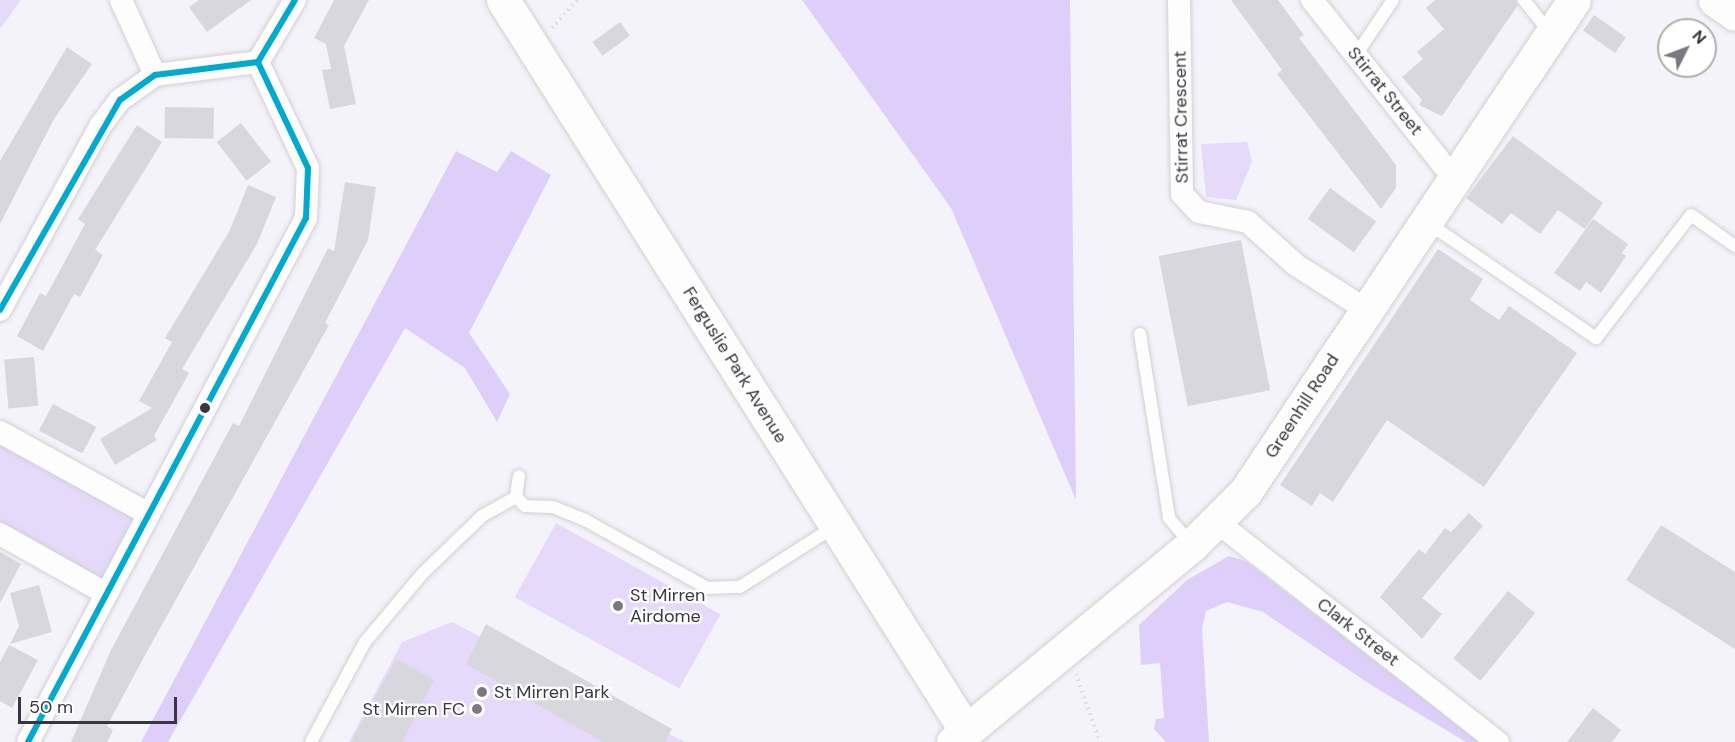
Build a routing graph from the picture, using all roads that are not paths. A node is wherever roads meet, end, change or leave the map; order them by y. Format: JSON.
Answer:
{"nodes":[{"id":1,"x":121,"y":0,"type":"edge"},
{"id":2,"x":295,"y":0,"type":"edge"},
{"id":3,"x":502,"y":0,"type":"edge"},
{"id":4,"x":1179,"y":0,"type":"edge"},
{"id":5,"x":1312,"y":0,"type":"edge"},
{"id":6,"x":1393,"y":0,"type":"edge"},
{"id":7,"x":1524,"y":0,"type":"edge"},
{"id":8,"x":1574,"y":0,"type":"edge"},
{"id":9,"x":1715,"y":0,"type":"edge"},
{"id":10,"x":1735,"y":14,"type":"edge"},
{"id":11,"x":1551,"y":35,"type":"junction"},
{"id":12,"x":1356,"y":54,"type":"junction"},
{"id":13,"x":258,"y":62,"type":"junction"},
{"id":14,"x":155,"y":75,"type":"junction"},
{"id":15,"x":1457,"y":182,"type":"junction"},
{"id":16,"x":1428,"y":223,"type":"junction"},
{"id":17,"x":1735,"y":246,"type":"edge"},
{"id":18,"x":1365,"y":309,"type":"junction"},
{"id":19,"x":0,"y":310,"type":"edge"},
{"id":20,"x":1140,"y":334,"type":"dead end"},
{"id":21,"x":0,"y":432,"type":"edge"},
{"id":22,"x":519,"y":476,"type":"dead end"},
{"id":23,"x":516,"y":497,"type":"junction"},
{"id":24,"x":147,"y":513,"type":"junction"},
{"id":25,"x":1217,"y":522,"type":"junction"},
{"id":26,"x":835,"y":526,"type":"junction"},
{"id":27,"x":0,"y":534,"type":"edge"},
{"id":28,"x":1192,"y":545,"type":"junction"},
{"id":29,"x":105,"y":593,"type":"junction"},
{"id":30,"x":960,"y":737,"type":"edge"},
{"id":31,"x":28,"y":742,"type":"edge"},
{"id":32,"x":311,"y":742,"type":"edge"},
{"id":33,"x":1498,"y":742,"type":"edge"}],
"edges":[{"from":1,"to":14,"type":"street"},
{"from":2,"to":13,"type":"street"},
{"from":3,"to":26,"type":"street","name":"Ferguslie Park Avenue"},
{"from":4,"to":18,"type":"street","name":"Stirrat Crescent"},
{"from":5,"to":12,"type":"street","name":"Stirrat Street"},
{"from":6,"to":12,"type":"lane"},
{"from":7,"to":11,"type":"lane"},
{"from":8,"to":11,"type":"street","name":"Greenhill Road"},
{"from":9,"to":10,"type":"street"},
{"from":11,"to":15,"type":"street","name":"Greenhill Road"},
{"from":12,"to":15,"type":"street","name":"Stirrat Street"},
{"from":13,"to":14,"type":"street"},
{"from":13,"to":24,"type":"street"},
{"from":14,"to":19,"type":"street"},
{"from":15,"to":16,"type":"street","name":"Greenhill Road"},
{"from":16,"to":17,"type":"lane"},
{"from":16,"to":18,"type":"street","name":"Greenhill Road"},
{"from":18,"to":25,"type":"street","name":"Greenhill Road"},
{"from":20,"to":28,"type":"lane"},
{"from":21,"to":24,"type":"street"},
{"from":22,"to":23,"type":"lane"},
{"from":23,"to":26,"type":"lane"},
{"from":23,"to":32,"type":"lane"},
{"from":24,"to":29,"type":"street"},
{"from":25,"to":28,"type":"street","name":"Greenhill Road"},
{"from":25,"to":33,"type":"street","name":"Clark Street"},
{"from":26,"to":30,"type":"street","name":"Ferguslie Park Avenue"},
{"from":27,"to":29,"type":"street"},
{"from":28,"to":30,"type":"street","name":"Greenhill Road"},
{"from":29,"to":31,"type":"street"}]}
